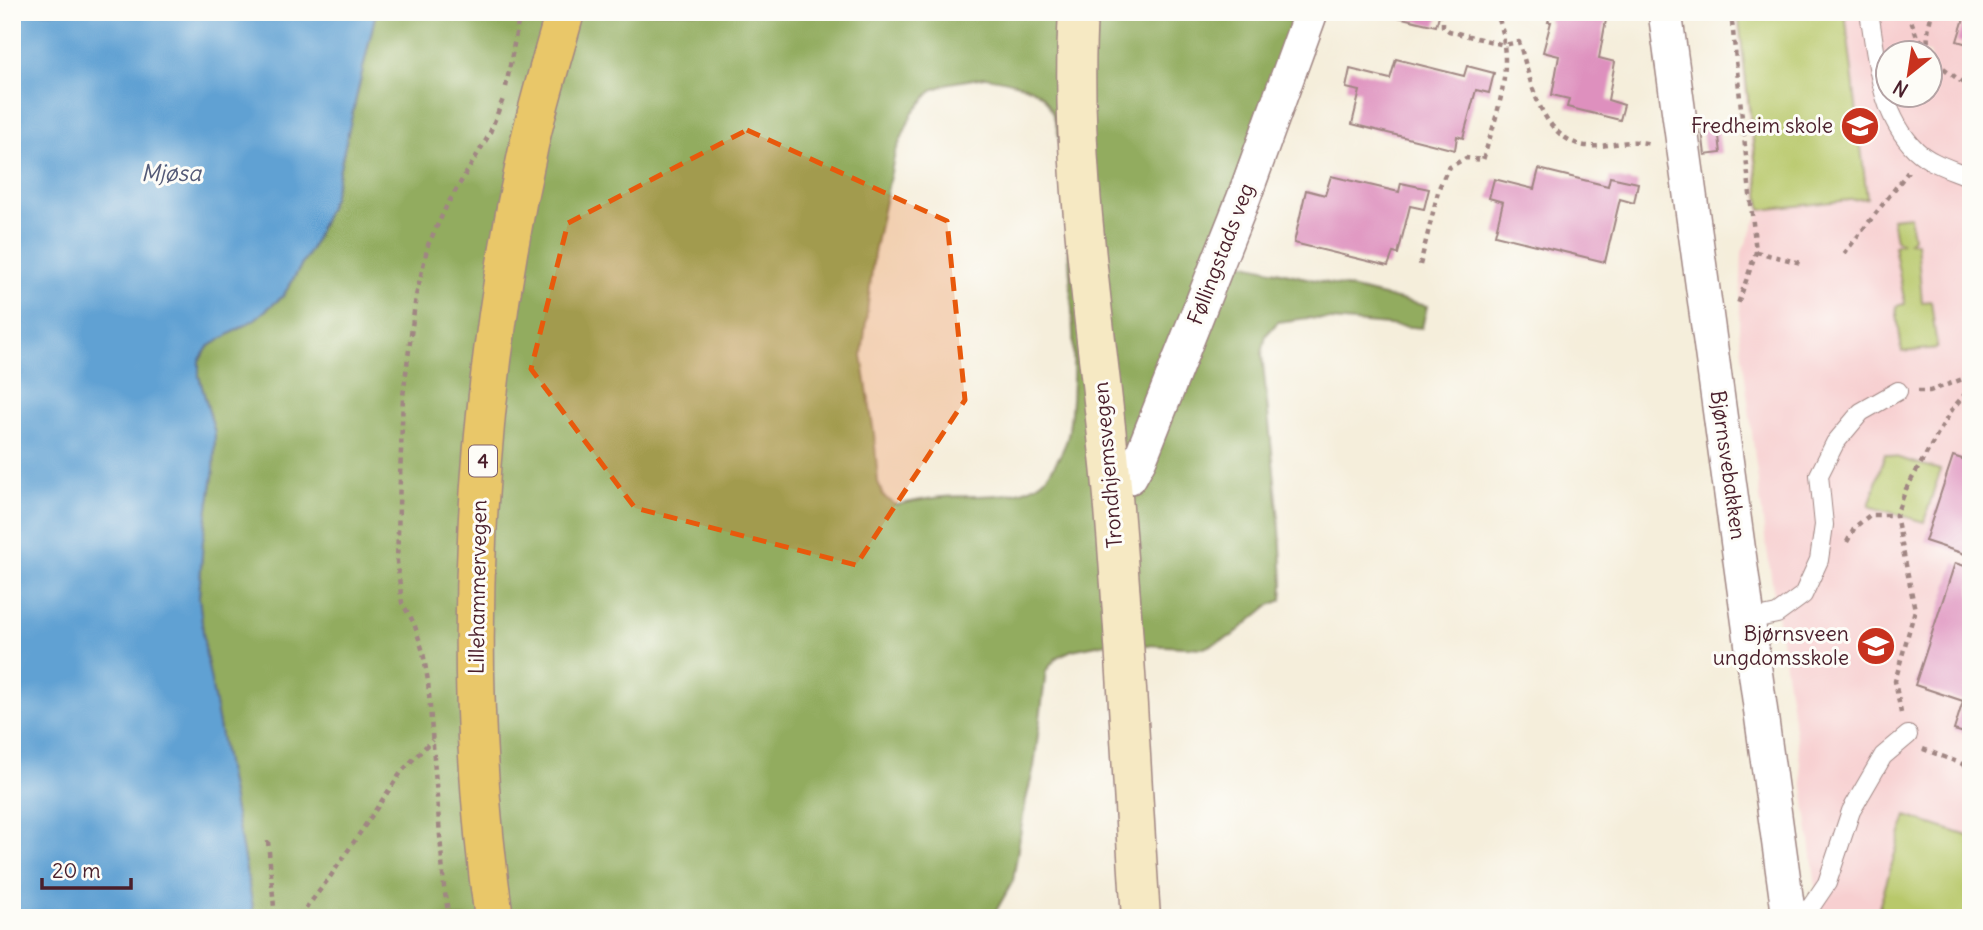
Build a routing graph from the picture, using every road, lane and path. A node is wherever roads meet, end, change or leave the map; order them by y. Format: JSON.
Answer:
{"nodes":[{"id":1,"x":520,"y":12,"type":"edge"},
{"id":2,"x":565,"y":12,"type":"edge"},
{"id":3,"x":1078,"y":12,"type":"edge"},
{"id":4,"x":1311,"y":12,"type":"edge"},
{"id":5,"x":1443,"y":12,"type":"edge"},
{"id":6,"x":1497,"y":12,"type":"edge"},
{"id":7,"x":1665,"y":12,"type":"edge"},
{"id":8,"x":1731,"y":12,"type":"edge"},
{"id":9,"x":1869,"y":12,"type":"edge"},
{"id":10,"x":1908,"y":12,"type":"edge"},
{"id":11,"x":1932,"y":12,"type":"edge"},
{"id":12,"x":1918,"y":38,"type":"edge"},
{"id":13,"x":1929,"y":38,"type":"edge"},
{"id":14,"x":1504,"y":45,"type":"junction"},
{"id":15,"x":1944,"y":68,"type":"edge"},
{"id":16,"x":1971,"y":89,"type":"edge"},
{"id":17,"x":1684,"y":146,"type":"junction"},
{"id":18,"x":1923,"y":154,"type":"junction"},
{"id":19,"x":1965,"y":175,"type":"dead end"},
{"id":20,"x":1756,"y":253,"type":"junction"},
{"id":21,"x":1844,"y":254,"type":"dead end"},
{"id":22,"x":1801,"y":263,"type":"dead end"},
{"id":23,"x":1420,"y":265,"type":"dead end"},
{"id":24,"x":1737,"y":307,"type":"dead end"},
{"id":25,"x":1971,"y":376,"type":"edge"},
{"id":26,"x":1971,"y":387,"type":"edge"},
{"id":27,"x":1898,"y":391,"type":"joint"},
{"id":28,"x":1111,"y":477,"type":"junction"},
{"id":29,"x":1749,"y":620,"type":"junction"},
{"id":30,"x":1908,"y":735,"type":"junction"},
{"id":31,"x":432,"y":740,"type":"junction"},
{"id":32,"x":1971,"y":767,"type":"edge"},
{"id":33,"x":268,"y":841,"type":"dead end"},
{"id":34,"x":1789,"y":916,"type":"edge"},
{"id":35,"x":275,"y":918,"type":"edge"},
{"id":36,"x":302,"y":918,"type":"edge"},
{"id":37,"x":449,"y":918,"type":"edge"},
{"id":38,"x":494,"y":918,"type":"edge"},
{"id":39,"x":1141,"y":918,"type":"edge"}],
"edges":[{"from":1,"to":31,"type":"path"},
{"from":2,"to":38,"type":"highway","name":"Lillehammervegen","number":"4"},
{"from":3,"to":28,"type":"main road","name":"Trondhjemsvegen"},
{"from":4,"to":28,"type":"street","name":"Føllingstads veg"},
{"from":5,"to":14,"type":"path"},
{"from":6,"to":14,"type":"path"},
{"from":7,"to":17,"type":"street","name":"Bjørnsvebakken"},
{"from":8,"to":20,"type":"path"},
{"from":9,"to":18,"type":"lane"},
{"from":10,"to":12,"type":"path"},
{"from":11,"to":13,"type":"path"},
{"from":14,"to":17,"type":"path"},
{"from":14,"to":23,"type":"path"},
{"from":15,"to":16,"type":"path"},
{"from":17,"to":29,"type":"street","name":"Bjørnsvebakken"},
{"from":18,"to":19,"type":"lane"},
{"from":18,"to":21,"type":"path"},
{"from":20,"to":22,"type":"path"},
{"from":20,"to":24,"type":"path"},
{"from":25,"to":27,"type":"path"},
{"from":26,"to":30,"type":"path"},
{"from":27,"to":29,"type":"lane"},
{"from":28,"to":39,"type":"main road","name":"Trondhjemsvegen"},
{"from":29,"to":34,"type":"street","name":"Bjørnsvebakken"},
{"from":30,"to":32,"type":"path"},
{"from":30,"to":34,"type":"lane"},
{"from":31,"to":36,"type":"path"},
{"from":31,"to":37,"type":"path"},
{"from":33,"to":35,"type":"path"}]}
